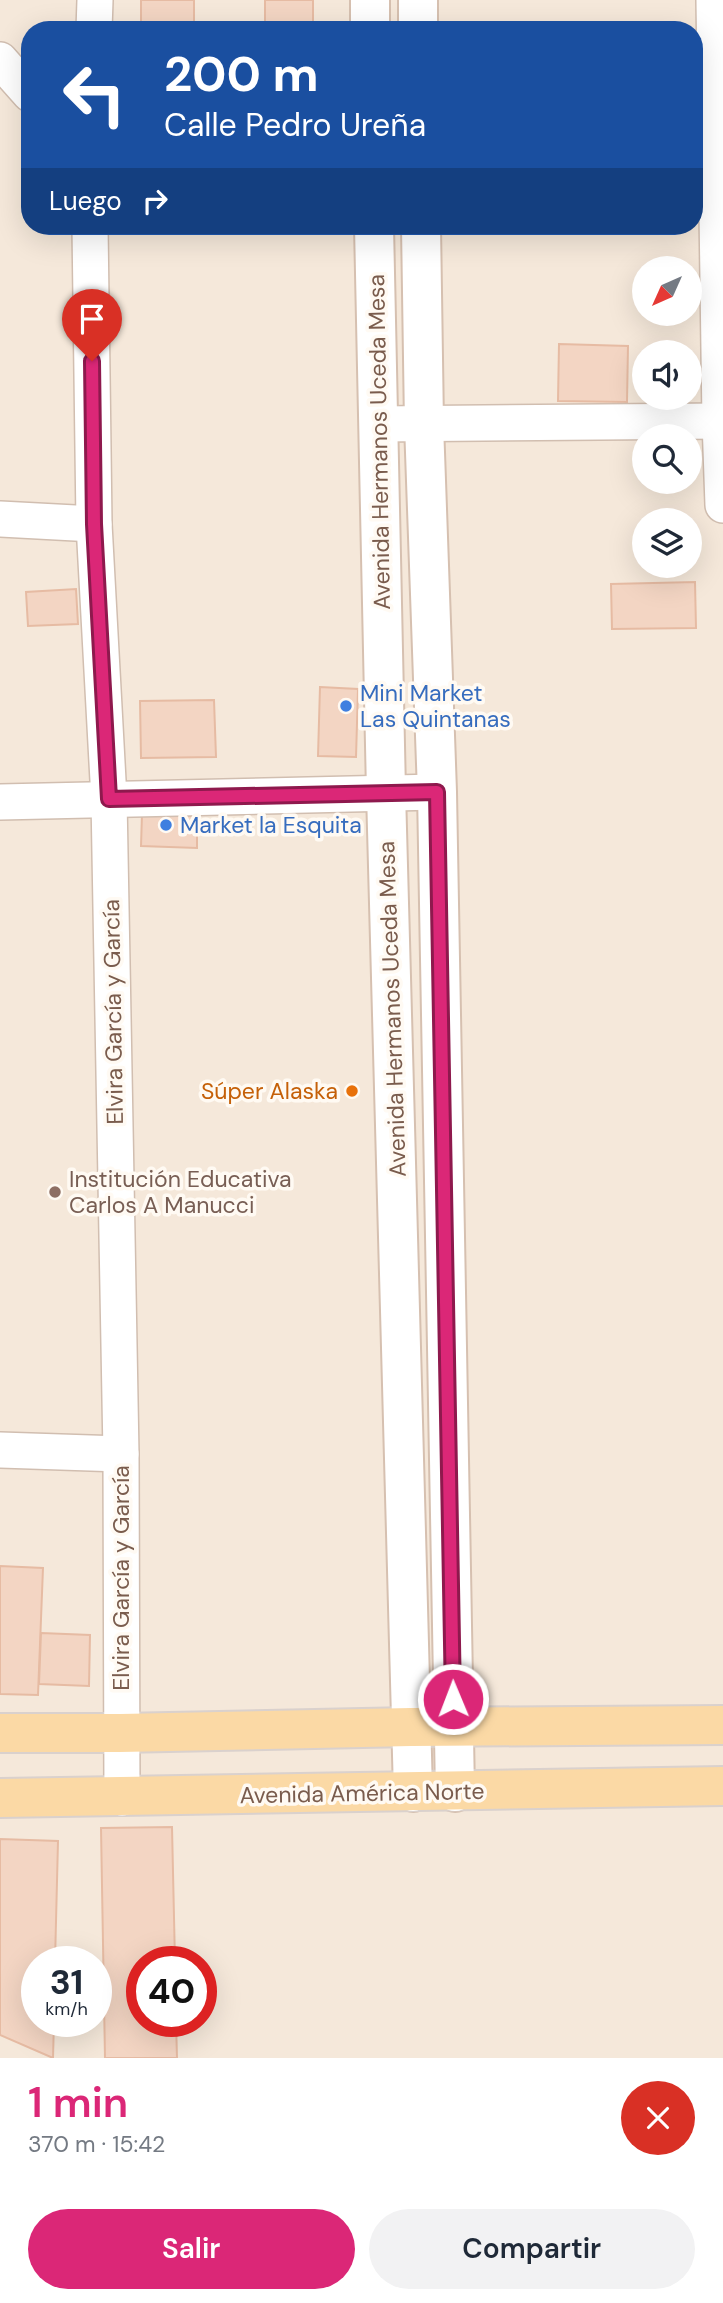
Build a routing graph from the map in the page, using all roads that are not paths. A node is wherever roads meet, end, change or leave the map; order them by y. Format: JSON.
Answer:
{"nodes":[{"id":1,"x":95,"y":0,"type":"edge"},
{"id":2,"x":370,"y":0,"type":"edge"},
{"id":3,"x":418,"y":0,"type":"edge"},
{"id":4,"x":714,"y":0,"type":"edge"},
{"id":5,"x":94,"y":21,"type":"edge"},
{"id":6,"x":370,"y":21,"type":"edge"},
{"id":7,"x":418,"y":21,"type":"edge"},
{"id":8,"x":0,"y":60,"type":"edge"},
{"id":9,"x":21,"y":84,"type":"edge"},
{"id":10,"x":90,"y":235,"type":"edge"},
{"id":11,"x":374,"y":235,"type":"edge"},
{"id":12,"x":421,"y":235,"type":"edge"},
{"id":13,"x":721,"y":421,"type":"edge"},
{"id":14,"x":424,"y":424,"type":"junction"},
{"id":15,"x":378,"y":425,"type":"junction"},
{"id":16,"x":723,"y":505,"type":"edge"},
{"id":17,"x":0,"y":519,"type":"edge"},
{"id":18,"x":94,"y":524,"type":"junction"},
{"id":19,"x":437,"y":792,"type":"junction"},
{"id":20,"x":386,"y":793,"type":"junction"},
{"id":21,"x":109,"y":799,"type":"junction"},
{"id":22,"x":0,"y":802,"type":"edge"},
{"id":23,"x":0,"y":1450,"type":"edge"},
{"id":24,"x":121,"y":1454,"type":"junction"},
{"id":25,"x":453,"y":1726,"type":"junction"},
{"id":26,"x":723,"y":1726,"type":"edge"},
{"id":27,"x":411,"y":1727,"type":"junction"},
{"id":28,"x":0,"y":1733,"type":"edge"},
{"id":29,"x":120,"y":1733,"type":"junction"},
{"id":30,"x":723,"y":1786,"type":"edge"},
{"id":31,"x":455,"y":1791,"type":"junction"},
{"id":32,"x":413,"y":1792,"type":"junction"},
{"id":33,"x":0,"y":1798,"type":"edge"},
{"id":34,"x":122,"y":1798,"type":"junction"}],
"edges":[{"from":1,"to":5,"type":"street"},
{"from":2,"to":6,"type":"street"},
{"from":3,"to":7,"type":"street"},
{"from":4,"to":13,"type":"street"},
{"from":8,"to":9,"type":"street"},
{"from":10,"to":18,"type":"street","name":"Elvira García y García"},
{"from":11,"to":15,"type":"street","name":"Avenida Hermanos Uceda Mesa"},
{"from":12,"to":14,"type":"street","name":"Avenida Hermanos Uceda Mesa"},
{"from":13,"to":14,"type":"street"},
{"from":13,"to":16,"type":"street"},
{"from":14,"to":15,"type":"street"},
{"from":14,"to":19,"type":"street","name":"Avenida Hermanos Uceda Mesa"},
{"from":15,"to":20,"type":"street","name":"Avenida Hermanos Uceda Mesa"},
{"from":17,"to":18,"type":"street"},
{"from":18,"to":21,"type":"street","name":"Elvira García y García"},
{"from":19,"to":20,"type":"street"},
{"from":19,"to":25,"type":"street","name":"Avenida Hermanos Uceda Mesa"},
{"from":20,"to":21,"type":"street"},
{"from":20,"to":27,"type":"street","name":"Avenida Hermanos Uceda Mesa"},
{"from":21,"to":22,"type":"street"},
{"from":21,"to":24,"type":"street","name":"Elvira García y García"},
{"from":23,"to":24,"type":"street"},
{"from":24,"to":29,"type":"street","name":"Elvira García y García"},
{"from":25,"to":26,"type":"main road"},
{"from":25,"to":27,"type":"main road"},
{"from":25,"to":31,"type":"street","name":"Avenida Hermanos Uceda Mesa"},
{"from":27,"to":29,"type":"main road"},
{"from":27,"to":32,"type":"street","name":"Avenida Hermanos Uceda Mesa"},
{"from":28,"to":29,"type":"main road"},
{"from":29,"to":34,"type":"street","name":"Elvira García y García"},
{"from":30,"to":31,"type":"main road","name":"Avenida América Norte"},
{"from":31,"to":32,"type":"main road","name":"Avenida América Norte"},
{"from":32,"to":34,"type":"main road","name":"Avenida América Norte"},
{"from":33,"to":34,"type":"main road","name":"Avenida América Norte"}]}
